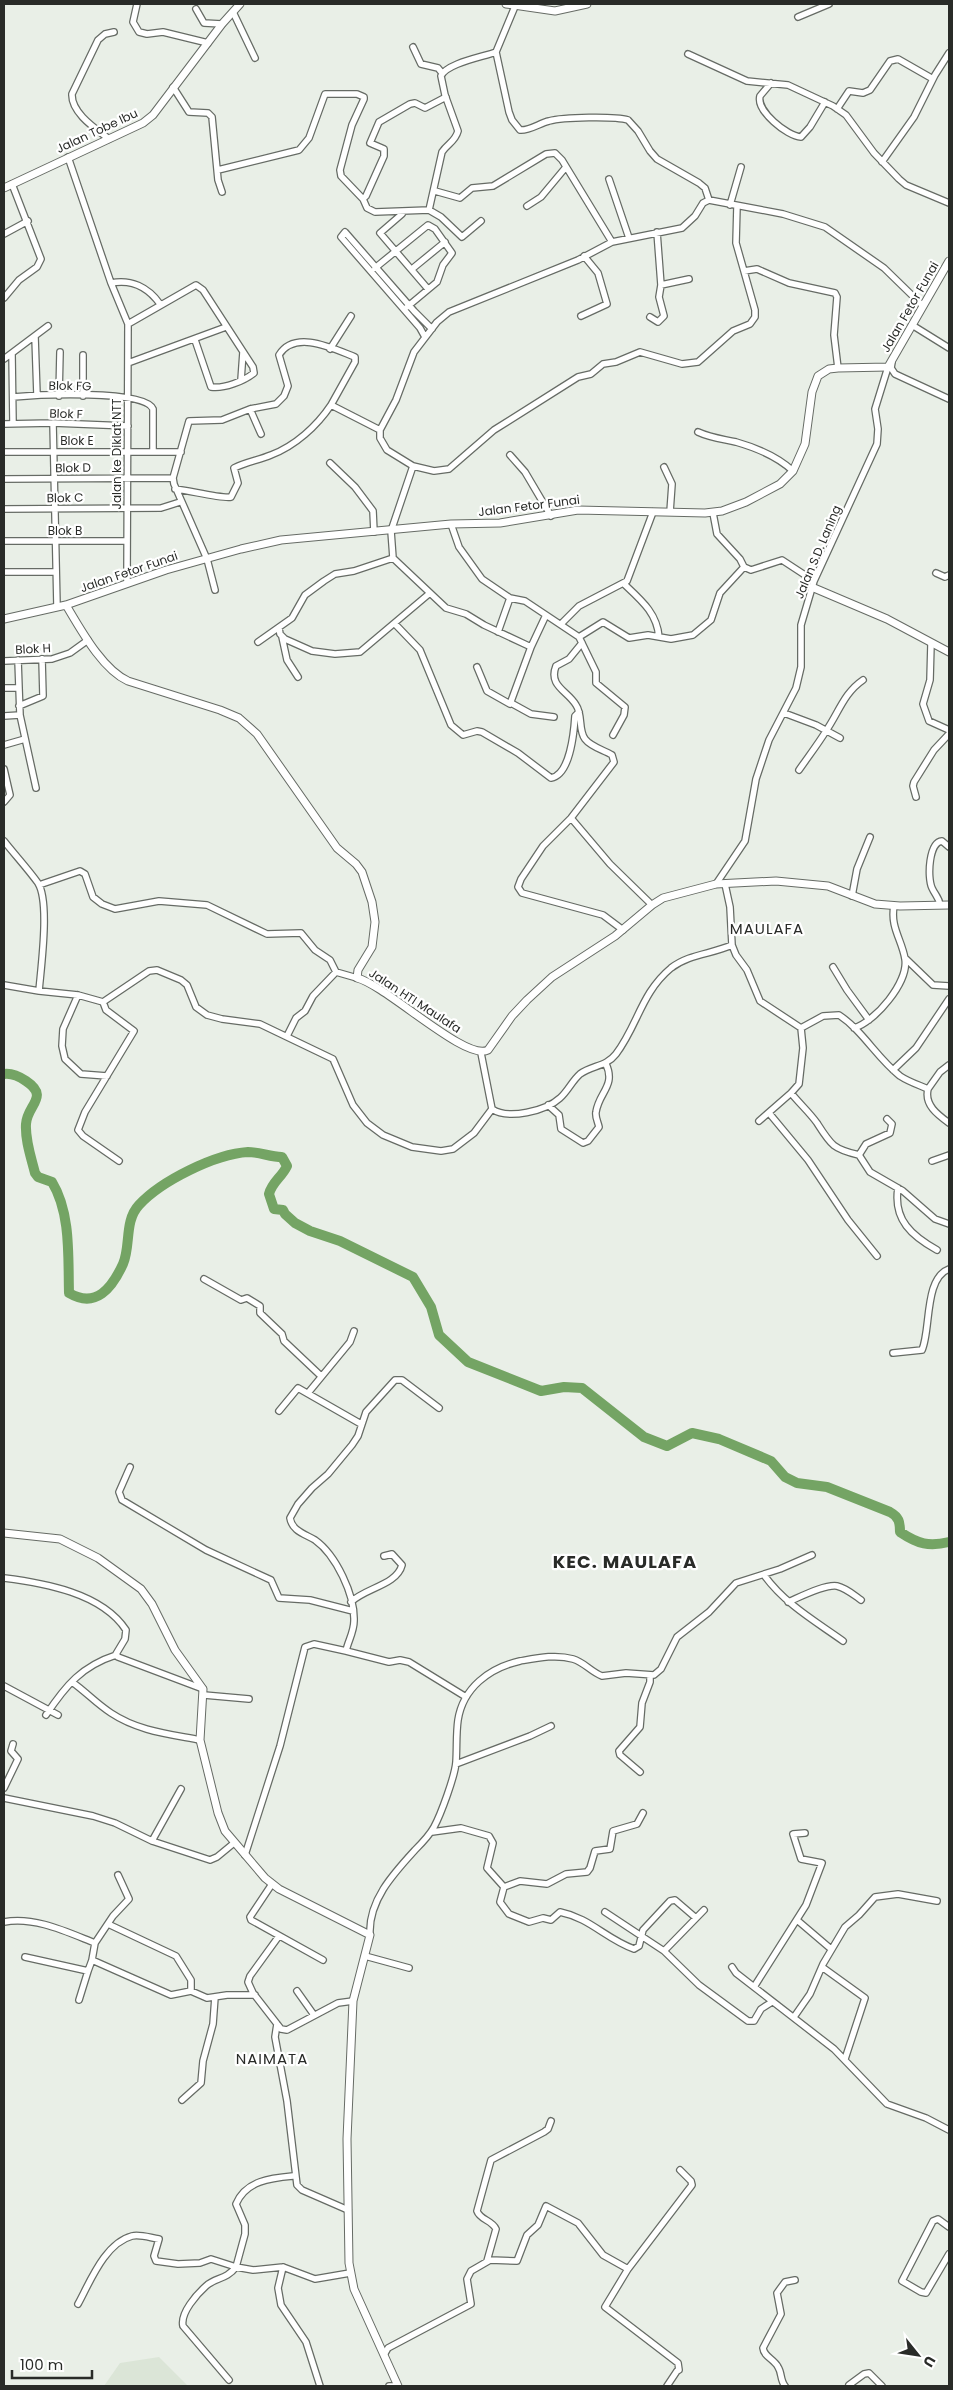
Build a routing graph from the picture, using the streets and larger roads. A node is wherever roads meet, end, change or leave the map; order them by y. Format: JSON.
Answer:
{"nodes":[{"id":1,"x":137,"y":4,"type":"edge"},
{"id":2,"x":506,"y":4,"type":"edge"},
{"id":3,"x":587,"y":4,"type":"edge"},
{"id":4,"x":829,"y":4,"type":"edge"},
{"id":5,"x":516,"y":5,"type":"edge"},
{"id":6,"x":237,"y":6,"type":"edge"},
{"id":7,"x":196,"y":9,"type":"dead end"},
{"id":8,"x":798,"y":16,"type":"dead end"},
{"id":9,"x":222,"y":24,"type":"junction"},
{"id":10,"x":114,"y":32,"type":"dead end"},
{"id":11,"x":208,"y":43,"type":"junction"},
{"id":12,"x":413,"y":48,"type":"dead end"},
{"id":13,"x":496,"y":52,"type":"junction"},
{"id":14,"x":949,"y":53,"type":"edge"},
{"id":15,"x":688,"y":54,"type":"dead end"},
{"id":16,"x":256,"y":58,"type":"dead end"},
{"id":17,"x":442,"y":73,"type":"junction"},
{"id":18,"x":933,"y":79,"type":"junction"},
{"id":19,"x":772,"y":83,"type":"junction"},
{"id":20,"x":173,"y":87,"type":"junction"},
{"id":21,"x":446,"y":97,"type":"junction"},
{"id":22,"x":825,"y":102,"type":"junction"},
{"id":23,"x":837,"y":109,"type":"junction"},
{"id":24,"x":109,"y":139,"type":"junction"},
{"id":25,"x":68,"y":157,"type":"junction"},
{"id":26,"x":882,"y":162,"type":"junction"},
{"id":27,"x":566,"y":167,"type":"junction"},
{"id":28,"x":741,"y":167,"type":"dead end"},
{"id":29,"x":218,"y":170,"type":"junction"},
{"id":30,"x":609,"y":179,"type":"dead end"},
{"id":31,"x":12,"y":184,"type":"junction"},
{"id":32,"x":4,"y":188,"type":"edge"},
{"id":33,"x":222,"y":192,"type":"dead end"},
{"id":34,"x":435,"y":192,"type":"junction"},
{"id":35,"x":363,"y":199,"type":"junction"},
{"id":36,"x":709,"y":200,"type":"junction"},
{"id":37,"x":949,"y":203,"type":"edge"},
{"id":38,"x":527,"y":206,"type":"dead end"},
{"id":39,"x":733,"y":206,"type":"junction"},
{"id":40,"x":429,"y":210,"type":"junction"},
{"id":41,"x":402,"y":214,"type":"dead end"},
{"id":42,"x":28,"y":221,"type":"junction"},
{"id":43,"x":481,"y":221,"type":"dead end"},
{"id":44,"x":657,"y":232,"type":"junction"},
{"id":45,"x":4,"y":234,"type":"edge"},
{"id":46,"x":629,"y":238,"type":"junction"},
{"id":47,"x":445,"y":242,"type":"junction"},
{"id":48,"x":612,"y":242,"type":"junction"},
{"id":49,"x":396,"y":251,"type":"junction"},
{"id":50,"x":584,"y":256,"type":"junction"},
{"id":51,"x":949,"y":262,"type":"edge"},
{"id":52,"x":412,"y":269,"type":"junction"},
{"id":53,"x":373,"y":270,"type":"junction"},
{"id":54,"x":744,"y":270,"type":"junction"},
{"id":55,"x":689,"y":279,"type":"dead end"},
{"id":56,"x":111,"y":283,"type":"junction"},
{"id":57,"x":660,"y":285,"type":"junction"},
{"id":58,"x":428,"y":289,"type":"junction"},
{"id":59,"x":4,"y":298,"type":"edge"},
{"id":60,"x":160,"y":304,"type":"junction"},
{"id":61,"x":409,"y":305,"type":"junction"},
{"id":62,"x":923,"y":306,"type":"junction"},
{"id":63,"x":403,"y":310,"type":"junction"},
{"id":64,"x":351,"y":316,"type":"dead end"},
{"id":65,"x":581,"y":316,"type":"dead end"},
{"id":66,"x":650,"y":317,"type":"dead end"},
{"id":67,"x":128,"y":324,"type":"junction"},
{"id":68,"x":912,"y":325,"type":"junction"},
{"id":69,"x":48,"y":326,"type":"dead end"},
{"id":70,"x":226,"y":327,"type":"junction"},
{"id":71,"x":432,"y":328,"type":"junction"},
{"id":72,"x":35,"y":337,"type":"junction"},
{"id":73,"x":425,"y":337,"type":"junction"},
{"id":74,"x":195,"y":340,"type":"junction"},
{"id":75,"x":949,"y":348,"type":"edge"},
{"id":76,"x":330,"y":349,"type":"junction"},
{"id":77,"x":60,"y":352,"type":"dead end"},
{"id":78,"x":243,"y":352,"type":"junction"},
{"id":79,"x":12,"y":354,"type":"junction"},
{"id":80,"x":83,"y":355,"type":"dead end"},
{"id":81,"x":4,"y":359,"type":"edge"},
{"id":82,"x":128,"y":363,"type":"junction"},
{"id":83,"x":890,"y":365,"type":"junction"},
{"id":84,"x":838,"y":368,"type":"junction"},
{"id":85,"x":242,"y":380,"type":"junction"},
{"id":86,"x":37,"y":395,"type":"junction"},
{"id":87,"x":60,"y":396,"type":"junction"},
{"id":88,"x":84,"y":396,"type":"junction"},
{"id":89,"x":13,"y":397,"type":"junction"},
{"id":90,"x":127,"y":397,"type":"junction"},
{"id":91,"x":949,"y":398,"type":"edge"},
{"id":92,"x":331,"y":405,"type":"junction"},
{"id":93,"x":250,"y":409,"type":"junction"},
{"id":94,"x":13,"y":423,"type":"junction"},
{"id":95,"x":53,"y":423,"type":"junction"},
{"id":96,"x":4,"y":424,"type":"edge"},
{"id":97,"x":128,"y":426,"type":"junction"},
{"id":98,"x":380,"y":430,"type":"junction"},
{"id":99,"x":698,"y":432,"type":"dead end"},
{"id":100,"x":261,"y":434,"type":"dead end"},
{"id":101,"x":53,"y":451,"type":"junction"},
{"id":102,"x":153,"y":451,"type":"junction"},
{"id":103,"x":4,"y":452,"type":"edge"},
{"id":104,"x":126,"y":452,"type":"junction"},
{"id":105,"x":181,"y":452,"type":"junction"},
{"id":106,"x":510,"y":455,"type":"dead end"},
{"id":107,"x":330,"y":463,"type":"dead end"},
{"id":108,"x":413,"y":466,"type":"junction"},
{"id":109,"x":664,"y":467,"type":"dead end"},
{"id":110,"x":793,"y":471,"type":"junction"},
{"id":111,"x":54,"y":478,"type":"junction"},
{"id":112,"x":126,"y":478,"type":"junction"},
{"id":113,"x":173,"y":478,"type":"junction"},
{"id":114,"x":4,"y":480,"type":"edge"},
{"id":115,"x":175,"y":489,"type":"junction"},
{"id":116,"x":180,"y":502,"type":"junction"},
{"id":117,"x":126,"y":508,"type":"junction"},
{"id":118,"x":4,"y":509,"type":"edge"},
{"id":119,"x":55,"y":509,"type":"junction"},
{"id":120,"x":653,"y":512,"type":"junction"},
{"id":121,"x":670,"y":512,"type":"junction"},
{"id":122,"x":713,"y":513,"type":"junction"},
{"id":123,"x":551,"y":516,"type":"junction"},
{"id":124,"x":451,"y":524,"type":"junction"},
{"id":125,"x":391,"y":531,"type":"junction"},
{"id":126,"x":374,"y":532,"type":"junction"},
{"id":127,"x":55,"y":540,"type":"junction"},
{"id":128,"x":4,"y":541,"type":"edge"},
{"id":129,"x":127,"y":541,"type":"junction"},
{"id":130,"x":393,"y":558,"type":"junction"},
{"id":131,"x":207,"y":559,"type":"junction"},
{"id":132,"x":744,"y":567,"type":"junction"},
{"id":133,"x":4,"y":572,"type":"edge"},
{"id":134,"x":55,"y":572,"type":"junction"},
{"id":135,"x":936,"y":573,"type":"dead end"},
{"id":136,"x":949,"y":575,"type":"edge"},
{"id":137,"x":127,"y":583,"type":"junction"},
{"id":138,"x":624,"y":584,"type":"junction"},
{"id":139,"x":814,"y":585,"type":"junction"},
{"id":140,"x":215,"y":590,"type":"dead end"},
{"id":141,"x":430,"y":593,"type":"junction"},
{"id":142,"x":510,"y":598,"type":"junction"},
{"id":143,"x":66,"y":605,"type":"junction"},
{"id":144,"x":57,"y":606,"type":"junction"},
{"id":145,"x":546,"y":615,"type":"junction"},
{"id":146,"x":4,"y":619,"type":"edge"},
{"id":147,"x":394,"y":624,"type":"junction"},
{"id":148,"x":561,"y":624,"type":"junction"},
{"id":149,"x":279,"y":628,"type":"junction"},
{"id":150,"x":498,"y":632,"type":"junction"},
{"id":151,"x":282,"y":636,"type":"junction"},
{"id":152,"x":659,"y":637,"type":"junction"},
{"id":153,"x":88,"y":640,"type":"junction"},
{"id":154,"x":580,"y":640,"type":"junction"},
{"id":155,"x":258,"y":642,"type":"dead end"},
{"id":156,"x":931,"y":644,"type":"junction"},
{"id":157,"x":531,"y":647,"type":"junction"},
{"id":158,"x":949,"y":652,"type":"edge"},
{"id":159,"x":42,"y":659,"type":"junction"},
{"id":160,"x":18,"y":660,"type":"junction"},
{"id":161,"x":4,"y":661,"type":"edge"},
{"id":162,"x":476,"y":667,"type":"dead end"},
{"id":163,"x":298,"y":677,"type":"dead end"},
{"id":164,"x":863,"y":680,"type":"dead end"},
{"id":165,"x":4,"y":688,"type":"edge"},
{"id":166,"x":19,"y":688,"type":"junction"},
{"id":167,"x":511,"y":703,"type":"junction"},
{"id":168,"x":19,"y":706,"type":"junction"},
{"id":169,"x":579,"y":712,"type":"junction"},
{"id":170,"x":784,"y":713,"type":"junction"},
{"id":171,"x":20,"y":715,"type":"junction"},
{"id":172,"x":4,"y":716,"type":"edge"},
{"id":173,"x":554,"y":717,"type":"dead end"},
{"id":174,"x":827,"y":731,"type":"junction"},
{"id":175,"x":949,"y":732,"type":"edge"},
{"id":176,"x":614,"y":735,"type":"dead end"},
{"id":177,"x":840,"y":738,"type":"dead end"},
{"id":178,"x":25,"y":739,"type":"junction"},
{"id":179,"x":4,"y":745,"type":"edge"},
{"id":180,"x":4,"y":769,"type":"edge"},
{"id":181,"x":799,"y":770,"type":"dead end"},
{"id":182,"x":36,"y":788,"type":"dead end"},
{"id":183,"x":916,"y":796,"type":"dead end"},
{"id":184,"x":4,"y":802,"type":"edge"},
{"id":185,"x":570,"y":818,"type":"junction"},
{"id":186,"x":870,"y":837,"type":"dead end"},
{"id":187,"x":4,"y":841,"type":"edge"},
{"id":188,"x":949,"y":847,"type":"edge"},
{"id":189,"x":716,"y":884,"type":"junction"},
{"id":190,"x":725,"y":884,"type":"junction"},
{"id":191,"x":39,"y":885,"type":"junction"},
{"id":192,"x":852,"y":896,"type":"junction"},
{"id":193,"x":652,"y":905,"type":"junction"},
{"id":194,"x":940,"y":905,"type":"junction"},
{"id":195,"x":949,"y":905,"type":"edge"},
{"id":196,"x":894,"y":906,"type":"junction"},
{"id":197,"x":623,"y":930,"type":"junction"},
{"id":198,"x":732,"y":945,"type":"junction"},
{"id":199,"x":905,"y":958,"type":"junction"},
{"id":200,"x":833,"y":967,"type":"dead end"},
{"id":201,"x":336,"y":972,"type":"junction"},
{"id":202,"x":357,"y":978,"type":"junction"},
{"id":203,"x":4,"y":985,"type":"edge"},
{"id":204,"x":949,"y":986,"type":"edge"},
{"id":205,"x":39,"y":991,"type":"junction"},
{"id":206,"x":78,"y":995,"type":"junction"},
{"id":207,"x":103,"y":1002,"type":"junction"},
{"id":208,"x":948,"y":1004,"type":"edge"},
{"id":209,"x":869,"y":1020,"type":"junction"},
{"id":210,"x":801,"y":1028,"type":"junction"},
{"id":211,"x":854,"y":1028,"type":"junction"},
{"id":212,"x":288,"y":1036,"type":"junction"},
{"id":213,"x":481,"y":1053,"type":"junction"},
{"id":214,"x":606,"y":1064,"type":"junction"},
{"id":215,"x":949,"y":1064,"type":"edge"},
{"id":216,"x":893,"y":1070,"type":"junction"},
{"id":217,"x":107,"y":1076,"type":"junction"},
{"id":218,"x":928,"y":1089,"type":"junction"},
{"id":219,"x":791,"y":1093,"type":"junction"},
{"id":220,"x":548,"y":1105,"type":"junction"},
{"id":221,"x":492,"y":1109,"type":"junction"},
{"id":222,"x":769,"y":1113,"type":"junction"},
{"id":223,"x":887,"y":1119,"type":"dead end"},
{"id":224,"x":759,"y":1121,"type":"dead end"},
{"id":225,"x":949,"y":1123,"type":"edge"},
{"id":226,"x":859,"y":1155,"type":"junction"},
{"id":227,"x":949,"y":1155,"type":"edge"},
{"id":228,"x":119,"y":1161,"type":"dead end"},
{"id":229,"x":932,"y":1161,"type":"dead end"},
{"id":230,"x":898,"y":1188,"type":"junction"},
{"id":231,"x":949,"y":1224,"type":"edge"},
{"id":232,"x":937,"y":1250,"type":"dead end"},
{"id":233,"x":877,"y":1256,"type":"dead end"},
{"id":234,"x":949,"y":1269,"type":"edge"},
{"id":235,"x":204,"y":1280,"type":"dead end"},
{"id":236,"x":354,"y":1331,"type":"dead end"},
{"id":237,"x":893,"y":1353,"type":"dead end"},
{"id":238,"x":321,"y":1376,"type":"junction"},
{"id":239,"x":308,"y":1393,"type":"junction"},
{"id":240,"x":438,"y":1408,"type":"dead end"},
{"id":241,"x":279,"y":1411,"type":"dead end"},
{"id":242,"x":361,"y":1424,"type":"junction"},
{"id":243,"x":130,"y":1467,"type":"dead end"},
{"id":244,"x":4,"y":1533,"type":"edge"},
{"id":245,"x":812,"y":1555,"type":"dead end"},
{"id":246,"x":384,"y":1556,"type":"dead end"},
{"id":247,"x":764,"y":1575,"type":"junction"},
{"id":248,"x":4,"y":1578,"type":"edge"},
{"id":249,"x":861,"y":1600,"type":"dead end"},
{"id":250,"x":351,"y":1602,"type":"junction"},
{"id":251,"x":788,"y":1602,"type":"junction"},
{"id":252,"x":353,"y":1611,"type":"junction"},
{"id":253,"x":843,"y":1641,"type":"dead end"},
{"id":254,"x":346,"y":1651,"type":"junction"},
{"id":255,"x":116,"y":1655,"type":"junction"},
{"id":256,"x":650,"y":1676,"type":"junction"},
{"id":257,"x":72,"y":1682,"type":"junction"},
{"id":258,"x":4,"y":1686,"type":"edge"},
{"id":259,"x":204,"y":1692,"type":"junction"},
{"id":260,"x":466,"y":1697,"type":"junction"},
{"id":261,"x":249,"y":1699,"type":"dead end"},
{"id":262,"x":48,"y":1712,"type":"junction"},
{"id":263,"x":58,"y":1715,"type":"dead end"},
{"id":264,"x":551,"y":1726,"type":"dead end"},
{"id":265,"x":200,"y":1740,"type":"junction"},
{"id":266,"x":13,"y":1744,"type":"dead end"},
{"id":267,"x":456,"y":1764,"type":"junction"},
{"id":268,"x":640,"y":1772,"type":"dead end"},
{"id":269,"x":4,"y":1788,"type":"edge"},
{"id":270,"x":181,"y":1789,"type":"dead end"},
{"id":271,"x":4,"y":1798,"type":"edge"},
{"id":272,"x":644,"y":1813,"type":"dead end"},
{"id":273,"x":432,"y":1832,"type":"junction"},
{"id":274,"x":805,"y":1833,"type":"dead end"},
{"id":275,"x":152,"y":1841,"type":"junction"},
{"id":276,"x":234,"y":1843,"type":"junction"},
{"id":277,"x":245,"y":1855,"type":"junction"},
{"id":278,"x":118,"y":1875,"type":"dead end"},
{"id":279,"x":272,"y":1884,"type":"junction"},
{"id":280,"x":504,"y":1887,"type":"junction"},
{"id":281,"x":937,"y":1901,"type":"dead end"},
{"id":282,"x":704,"y":1910,"type":"dead end"},
{"id":283,"x":604,"y":1912,"type":"dead end"},
{"id":284,"x":696,"y":1918,"type":"junction"},
{"id":285,"x":797,"y":1920,"type":"junction"},
{"id":286,"x":4,"y":1922,"type":"edge"},
{"id":287,"x":108,"y":1924,"type":"junction"},
{"id":288,"x":642,"y":1935,"type":"junction"},
{"id":289,"x":279,"y":1936,"type":"junction"},
{"id":290,"x":370,"y":1936,"type":"junction"},
{"id":291,"x":94,"y":1943,"type":"junction"},
{"id":292,"x":832,"y":1949,"type":"junction"},
{"id":293,"x":664,"y":1951,"type":"junction"},
{"id":294,"x":365,"y":1956,"type":"junction"},
{"id":295,"x":25,"y":1957,"type":"dead end"},
{"id":296,"x":92,"y":1960,"type":"junction"},
{"id":297,"x":324,"y":1960,"type":"dead end"},
{"id":298,"x":732,"y":1966,"type":"dead end"},
{"id":299,"x":822,"y":1967,"type":"junction"},
{"id":300,"x":409,"y":1968,"type":"dead end"},
{"id":301,"x":88,"y":1971,"type":"junction"},
{"id":302,"x":754,"y":1987,"type":"junction"},
{"id":303,"x":191,"y":1991,"type":"junction"},
{"id":304,"x":297,"y":1991,"type":"dead end"},
{"id":305,"x":254,"y":1995,"type":"junction"},
{"id":306,"x":215,"y":1997,"type":"junction"},
{"id":307,"x":80,"y":2000,"type":"dead end"},
{"id":308,"x":353,"y":2001,"type":"junction"},
{"id":309,"x":772,"y":2002,"type":"junction"},
{"id":310,"x":314,"y":2015,"type":"junction"},
{"id":311,"x":794,"y":2017,"type":"junction"},
{"id":312,"x":277,"y":2024,"type":"junction"},
{"id":313,"x":845,"y":2059,"type":"junction"},
{"id":314,"x":182,"y":2100,"type":"dead end"},
{"id":315,"x":551,"y":2121,"type":"dead end"},
{"id":316,"x":949,"y":2130,"type":"edge"},
{"id":317,"x":680,"y":2170,"type":"dead end"},
{"id":318,"x":294,"y":2176,"type":"junction"},
{"id":319,"x":348,"y":2210,"type":"junction"},
{"id":320,"x":949,"y":2227,"type":"edge"},
{"id":321,"x":949,"y":2254,"type":"edge"},
{"id":322,"x":487,"y":2261,"type":"junction"},
{"id":323,"x":236,"y":2267,"type":"junction"},
{"id":324,"x":283,"y":2267,"type":"junction"},
{"id":325,"x":628,"y":2269,"type":"junction"},
{"id":326,"x":350,"y":2273,"type":"junction"},
{"id":327,"x":795,"y":2280,"type":"dead end"},
{"id":328,"x":78,"y":2304,"type":"dead end"},
{"id":329,"x":384,"y":2355,"type":"junction"},
{"id":330,"x":229,"y":2380,"type":"dead end"},
{"id":331,"x":849,"y":2385,"type":"edge"},
{"id":332,"x":320,"y":2386,"type":"edge"},
{"id":333,"x":389,"y":2386,"type":"edge"},
{"id":334,"x":397,"y":2386,"type":"edge"},
{"id":335,"x":667,"y":2386,"type":"edge"},
{"id":336,"x":785,"y":2386,"type":"edge"},
{"id":337,"x":882,"y":2386,"type":"edge"}],
"edges":[{"from":1,"to":11,"type":"street"},
{"from":2,"to":5,"type":"street"},
{"from":3,"to":5,"type":"street"},
{"from":4,"to":8,"type":"street"},
{"from":5,"to":13,"type":"street"},
{"from":6,"to":9,"type":"street","name":"Jalan Tobe Ibu"},
{"from":6,"to":16,"type":"street"},
{"from":7,"to":9,"type":"street"},
{"from":9,"to":11,"type":"street","name":"Jalan Tobe Ibu"},
{"from":10,"to":24,"type":"street"},
{"from":11,"to":20,"type":"street","name":"Jalan Tobe Ibu"},
{"from":12,"to":17,"type":"street"},
{"from":13,"to":17,"type":"street"},
{"from":13,"to":36,"type":"street"},
{"from":14,"to":18,"type":"street"},
{"from":15,"to":19,"type":"street"},
{"from":17,"to":21,"type":"street"},
{"from":18,"to":23,"type":"street"},
{"from":18,"to":26,"type":"street"},
{"from":19,"to":22,"type":"street"},
{"from":19,"to":22,"type":"street"},
{"from":20,"to":24,"type":"street","name":"Jalan Tobe Ibu"},
{"from":20,"to":29,"type":"street"},
{"from":21,"to":34,"type":"street"},
{"from":21,"to":35,"type":"street"},
{"from":22,"to":23,"type":"street"},
{"from":23,"to":26,"type":"street"},
{"from":24,"to":25,"type":"street","name":"Jalan Tobe Ibu"},
{"from":25,"to":31,"type":"street","name":"Jalan Tobe Ibu"},
{"from":25,"to":56,"type":"street","name":"Jalan ke Diklat NTT"},
{"from":26,"to":37,"type":"street"},
{"from":27,"to":34,"type":"street"},
{"from":27,"to":38,"type":"street"},
{"from":27,"to":48,"type":"street"},
{"from":28,"to":39,"type":"street"},
{"from":29,"to":33,"type":"street"},
{"from":29,"to":35,"type":"street"},
{"from":30,"to":46,"type":"street"},
{"from":31,"to":32,"type":"street","name":"Jalan Tobe Ibu"},
{"from":31,"to":42,"type":"street"},
{"from":34,"to":40,"type":"street"},
{"from":35,"to":40,"type":"street"},
{"from":36,"to":39,"type":"street"},
{"from":36,"to":44,"type":"street"},
{"from":39,"to":54,"type":"street"},
{"from":39,"to":62,"type":"street"},
{"from":40,"to":43,"type":"street"},
{"from":41,"to":49,"type":"street"},
{"from":42,"to":45,"type":"street"},
{"from":42,"to":59,"type":"street"},
{"from":44,"to":46,"type":"street"},
{"from":44,"to":57,"type":"street"},
{"from":46,"to":48,"type":"street"},
{"from":47,"to":49,"type":"street"},
{"from":47,"to":52,"type":"street"},
{"from":47,"to":58,"type":"street"},
{"from":48,"to":50,"type":"street"},
{"from":49,"to":52,"type":"street"},
{"from":49,"to":53,"type":"street"},
{"from":50,"to":65,"type":"street"},
{"from":50,"to":71,"type":"street"},
{"from":51,"to":62,"type":"street","name":"Jalan Fetor Funai"},
{"from":52,"to":58,"type":"street"},
{"from":53,"to":53,"type":"street"},
{"from":53,"to":61,"type":"street"},
{"from":53,"to":63,"type":"street"},
{"from":54,"to":84,"type":"street"},
{"from":54,"to":108,"type":"street"},
{"from":55,"to":57,"type":"street"},
{"from":56,"to":60,"type":"street"},
{"from":56,"to":67,"type":"street","name":"Jalan ke Diklat NTT"},
{"from":57,"to":66,"type":"street"},
{"from":58,"to":61,"type":"street"},
{"from":60,"to":67,"type":"street"},
{"from":60,"to":70,"type":"street"},
{"from":61,"to":63,"type":"street"},
{"from":61,"to":71,"type":"street"},
{"from":62,"to":68,"type":"street","name":"Jalan Fetor Funai"},
{"from":63,"to":73,"type":"street"},
{"from":64,"to":76,"type":"street"},
{"from":67,"to":82,"type":"street","name":"Jalan ke Diklat NTT"},
{"from":68,"to":75,"type":"street"},
{"from":68,"to":83,"type":"street","name":"Jalan Fetor Funai"},
{"from":69,"to":72,"type":"street"},
{"from":70,"to":74,"type":"street"},
{"from":70,"to":78,"type":"street"},
{"from":71,"to":73,"type":"street"},
{"from":72,"to":79,"type":"street"},
{"from":72,"to":86,"type":"street"},
{"from":73,"to":98,"type":"street"},
{"from":74,"to":82,"type":"street"},
{"from":74,"to":85,"type":"street"},
{"from":76,"to":92,"type":"street"},
{"from":76,"to":93,"type":"street"},
{"from":77,"to":87,"type":"street"},
{"from":78,"to":85,"type":"street"},
{"from":78,"to":85,"type":"street"},
{"from":79,"to":81,"type":"street"},
{"from":79,"to":89,"type":"street"},
{"from":80,"to":88,"type":"street"},
{"from":82,"to":90,"type":"street","name":"Jalan ke Diklat NTT"},
{"from":83,"to":84,"type":"street","name":"Jalan Fetor Funai"},
{"from":83,"to":91,"type":"street"},
{"from":83,"to":139,"type":"street","name":"Jalan S.D. Laning"},
{"from":84,"to":110,"type":"street","name":"Jalan Fetor Funai"},
{"from":86,"to":87,"type":"street","name":"Blok FG"},
{"from":86,"to":89,"type":"street","name":"Blok FG"},
{"from":87,"to":88,"type":"street","name":"Blok FG"},
{"from":88,"to":90,"type":"street","name":"Blok FG"},
{"from":89,"to":94,"type":"street"},
{"from":90,"to":97,"type":"street","name":"Jalan ke Diklat NTT"},
{"from":90,"to":102,"type":"street","name":"Blok FG"},
{"from":92,"to":98,"type":"street"},
{"from":92,"to":115,"type":"street"},
{"from":93,"to":100,"type":"street"},
{"from":93,"to":105,"type":"street"},
{"from":94,"to":95,"type":"street","name":"Blok F"},
{"from":94,"to":96,"type":"street","name":"Blok F"},
{"from":95,"to":97,"type":"street","name":"Blok F"},
{"from":95,"to":101,"type":"street"},
{"from":97,"to":104,"type":"street","name":"Jalan ke Diklat NTT"},
{"from":98,"to":108,"type":"street"},
{"from":99,"to":110,"type":"street"},
{"from":101,"to":103,"type":"street","name":"Blok E"},
{"from":101,"to":104,"type":"street","name":"Blok E"},
{"from":101,"to":111,"type":"street"},
{"from":102,"to":104,"type":"street","name":"Blok E"},
{"from":102,"to":105,"type":"street","name":"Blok E"},
{"from":104,"to":112,"type":"street","name":"Jalan ke Diklat NTT"},
{"from":105,"to":113,"type":"street"},
{"from":106,"to":123,"type":"street"},
{"from":107,"to":126,"type":"street"},
{"from":108,"to":125,"type":"street"},
{"from":109,"to":121,"type":"street"},
{"from":110,"to":122,"type":"street","name":"Jalan Fetor Funai"},
{"from":111,"to":112,"type":"street","name":"Blok D"},
{"from":111,"to":114,"type":"street","name":"Blok D"},
{"from":111,"to":119,"type":"street"},
{"from":112,"to":113,"type":"street","name":"Blok D"},
{"from":112,"to":117,"type":"street","name":"Jalan ke Diklat NTT"},
{"from":113,"to":115,"type":"street"},
{"from":115,"to":116,"type":"street"},
{"from":116,"to":117,"type":"street","name":"Blok C"},
{"from":116,"to":131,"type":"street"},
{"from":117,"to":119,"type":"street","name":"Blok C"},
{"from":117,"to":129,"type":"street","name":"Jalan ke Diklat NTT"},
{"from":118,"to":119,"type":"street","name":"Blok C"},
{"from":119,"to":127,"type":"street"},
{"from":120,"to":121,"type":"street","name":"Jalan Fetor Funai"},
{"from":120,"to":123,"type":"street","name":"Jalan Fetor Funai"},
{"from":120,"to":138,"type":"street"},
{"from":121,"to":122,"type":"street","name":"Jalan Fetor Funai"},
{"from":122,"to":132,"type":"street"},
{"from":123,"to":124,"type":"street","name":"Jalan Fetor Funai"},
{"from":124,"to":125,"type":"street","name":"Jalan Fetor Funai"},
{"from":124,"to":142,"type":"street"},
{"from":125,"to":126,"type":"street","name":"Jalan Fetor Funai"},
{"from":125,"to":130,"type":"street"},
{"from":126,"to":131,"type":"street","name":"Jalan Fetor Funai"},
{"from":127,"to":128,"type":"street","name":"Blok B"},
{"from":127,"to":129,"type":"street","name":"Blok B"},
{"from":127,"to":134,"type":"street"},
{"from":129,"to":137,"type":"street","name":"Jalan ke Diklat NTT"},
{"from":130,"to":141,"type":"street"},
{"from":130,"to":149,"type":"street"},
{"from":131,"to":137,"type":"street","name":"Jalan Fetor Funai"},
{"from":131,"to":140,"type":"street"},
{"from":132,"to":139,"type":"street"},
{"from":132,"to":152,"type":"street"},
{"from":133,"to":134,"type":"street"},
{"from":134,"to":144,"type":"street"},
{"from":135,"to":136,"type":"street"},
{"from":137,"to":143,"type":"street","name":"Jalan Fetor Funai"},
{"from":138,"to":148,"type":"street"},
{"from":138,"to":152,"type":"street"},
{"from":139,"to":156,"type":"street"},
{"from":139,"to":170,"type":"street","name":"Jalan S.D. Laning"},
{"from":141,"to":147,"type":"street"},
{"from":141,"to":150,"type":"street"},
{"from":142,"to":145,"type":"street"},
{"from":142,"to":150,"type":"street"},
{"from":143,"to":144,"type":"street","name":"Jalan Fetor Funai"},
{"from":143,"to":153,"type":"street","name":"Jalan HTI Maulafa"},
{"from":144,"to":146,"type":"street","name":"Jalan Fetor Funai"},
{"from":145,"to":148,"type":"street"},
{"from":145,"to":157,"type":"street"},
{"from":147,"to":151,"type":"street"},
{"from":147,"to":169,"type":"street"},
{"from":148,"to":154,"type":"street"},
{"from":149,"to":151,"type":"street"},
{"from":149,"to":155,"type":"street"},
{"from":150,"to":157,"type":"street"},
{"from":151,"to":163,"type":"street"},
{"from":152,"to":154,"type":"street"},
{"from":153,"to":159,"type":"street","name":"Blok H"},
{"from":153,"to":202,"type":"street","name":"Jalan HTI Maulafa"},
{"from":154,"to":169,"type":"street"},
{"from":154,"to":176,"type":"street"},
{"from":156,"to":158,"type":"street"},
{"from":156,"to":175,"type":"street"},
{"from":157,"to":167,"type":"street"},
{"from":159,"to":160,"type":"street","name":"Blok H"},
{"from":159,"to":168,"type":"street"},
{"from":160,"to":161,"type":"street","name":"Blok H"},
{"from":160,"to":166,"type":"street"},
{"from":162,"to":167,"type":"street"},
{"from":164,"to":174,"type":"street"},
{"from":165,"to":166,"type":"street"},
{"from":166,"to":168,"type":"street"},
{"from":167,"to":173,"type":"street"},
{"from":168,"to":171,"type":"street"},
{"from":169,"to":185,"type":"street"},
{"from":170,"to":174,"type":"street"},
{"from":170,"to":189,"type":"street","name":"Jalan S.D. Laning"},
{"from":171,"to":172,"type":"street"},
{"from":171,"to":178,"type":"street"},
{"from":174,"to":177,"type":"street"},
{"from":174,"to":181,"type":"street"},
{"from":175,"to":183,"type":"street"},
{"from":178,"to":179,"type":"street"},
{"from":178,"to":182,"type":"street"},
{"from":180,"to":184,"type":"street"},
{"from":185,"to":193,"type":"street"},
{"from":185,"to":197,"type":"street"},
{"from":186,"to":192,"type":"street"},
{"from":187,"to":191,"type":"street"},
{"from":188,"to":194,"type":"street"},
{"from":189,"to":190,"type":"street"},
{"from":189,"to":193,"type":"street"},
{"from":190,"to":192,"type":"street"},
{"from":190,"to":198,"type":"street"},
{"from":191,"to":201,"type":"street"},
{"from":191,"to":205,"type":"street"},
{"from":192,"to":196,"type":"street"},
{"from":193,"to":197,"type":"street"},
{"from":194,"to":195,"type":"street"},
{"from":194,"to":196,"type":"street"},
{"from":196,"to":199,"type":"street"},
{"from":197,"to":213,"type":"street"},
{"from":198,"to":210,"type":"street"},
{"from":198,"to":214,"type":"street"},
{"from":199,"to":204,"type":"street"},
{"from":199,"to":209,"type":"street"},
{"from":200,"to":209,"type":"street"},
{"from":201,"to":202,"type":"street"},
{"from":201,"to":212,"type":"street"},
{"from":202,"to":213,"type":"street","name":"Jalan HTI Maulafa"},
{"from":203,"to":205,"type":"street"},
{"from":205,"to":206,"type":"street"},
{"from":206,"to":207,"type":"street"},
{"from":206,"to":217,"type":"street"},
{"from":207,"to":212,"type":"street"},
{"from":207,"to":217,"type":"street"},
{"from":208,"to":216,"type":"street"},
{"from":209,"to":211,"type":"street"},
{"from":210,"to":211,"type":"street"},
{"from":210,"to":219,"type":"street"},
{"from":211,"to":216,"type":"street"},
{"from":212,"to":221,"type":"street"},
{"from":213,"to":221,"type":"street"},
{"from":214,"to":220,"type":"street"},
{"from":214,"to":220,"type":"street"},
{"from":215,"to":218,"type":"street"},
{"from":216,"to":218,"type":"street"},
{"from":217,"to":228,"type":"street"},
{"from":218,"to":225,"type":"street"},
{"from":219,"to":222,"type":"street"},
{"from":219,"to":226,"type":"street"},
{"from":220,"to":221,"type":"street"},
{"from":222,"to":224,"type":"street"},
{"from":222,"to":233,"type":"street"},
{"from":223,"to":226,"type":"street"},
{"from":226,"to":230,"type":"street"},
{"from":227,"to":229,"type":"street"},
{"from":230,"to":231,"type":"street"},
{"from":230,"to":232,"type":"street"},
{"from":234,"to":237,"type":"street"},
{"from":235,"to":238,"type":"street"},
{"from":236,"to":238,"type":"street"},
{"from":238,"to":239,"type":"street"},
{"from":239,"to":241,"type":"street"},
{"from":239,"to":242,"type":"street"},
{"from":240,"to":242,"type":"street"},
{"from":242,"to":250,"type":"street"},
{"from":243,"to":252,"type":"street"},
{"from":244,"to":259,"type":"street"},
{"from":245,"to":247,"type":"street"},
{"from":246,"to":250,"type":"street"},
{"from":247,"to":251,"type":"street"},
{"from":247,"to":256,"type":"street"},
{"from":248,"to":255,"type":"street"},
{"from":249,"to":251,"type":"street"},
{"from":250,"to":252,"type":"street"},
{"from":251,"to":253,"type":"street"},
{"from":252,"to":254,"type":"street"},
{"from":254,"to":260,"type":"street"},
{"from":254,"to":277,"type":"street"},
{"from":255,"to":257,"type":"street"},
{"from":255,"to":259,"type":"street"},
{"from":256,"to":260,"type":"street"},
{"from":256,"to":268,"type":"street"},
{"from":257,"to":262,"type":"street"},
{"from":257,"to":265,"type":"street"},
{"from":258,"to":262,"type":"street"},
{"from":259,"to":261,"type":"street"},
{"from":259,"to":265,"type":"street"},
{"from":260,"to":267,"type":"street"},
{"from":262,"to":263,"type":"street"},
{"from":264,"to":267,"type":"street"},
{"from":265,"to":276,"type":"street"},
{"from":266,"to":269,"type":"street"},
{"from":267,"to":273,"type":"street"},
{"from":270,"to":275,"type":"street"},
{"from":271,"to":275,"type":"street"},
{"from":272,"to":280,"type":"street"},
{"from":273,"to":280,"type":"street"},
{"from":273,"to":290,"type":"street"},
{"from":274,"to":285,"type":"street"},
{"from":275,"to":276,"type":"street"},
{"from":276,"to":277,"type":"street"},
{"from":277,"to":279,"type":"street"},
{"from":278,"to":287,"type":"street"},
{"from":279,"to":289,"type":"street"},
{"from":279,"to":290,"type":"street"},
{"from":280,"to":288,"type":"street"},
{"from":281,"to":292,"type":"street"},
{"from":282,"to":284,"type":"street"},
{"from":283,"to":288,"type":"street"},
{"from":284,"to":288,"type":"street"},
{"from":284,"to":293,"type":"street"},
{"from":285,"to":292,"type":"street"},
{"from":285,"to":302,"type":"street"},
{"from":286,"to":291,"type":"street"},
{"from":287,"to":291,"type":"street"},
{"from":287,"to":303,"type":"street"},
{"from":288,"to":293,"type":"street"},
{"from":289,"to":297,"type":"street"},
{"from":289,"to":305,"type":"street"},
{"from":290,"to":294,"type":"street"},
{"from":291,"to":296,"type":"street"},
{"from":292,"to":299,"type":"street"},
{"from":293,"to":309,"type":"street"},
{"from":294,"to":300,"type":"street"},
{"from":294,"to":308,"type":"street"},
{"from":295,"to":301,"type":"street"},
{"from":296,"to":301,"type":"street"},
{"from":296,"to":303,"type":"street"},
{"from":298,"to":302,"type":"street"},
{"from":299,"to":311,"type":"street"},
{"from":299,"to":313,"type":"street"},
{"from":301,"to":307,"type":"street"},
{"from":302,"to":309,"type":"street"},
{"from":303,"to":306,"type":"street"},
{"from":304,"to":310,"type":"street"},
{"from":305,"to":306,"type":"street"},
{"from":305,"to":312,"type":"street"},
{"from":306,"to":314,"type":"street"},
{"from":308,"to":310,"type":"street"},
{"from":308,"to":319,"type":"street"},
{"from":309,"to":311,"type":"street"},
{"from":310,"to":312,"type":"street"},
{"from":311,"to":313,"type":"street"},
{"from":312,"to":318,"type":"street"},
{"from":313,"to":316,"type":"street"},
{"from":315,"to":322,"type":"street"},
{"from":317,"to":325,"type":"street"},
{"from":318,"to":319,"type":"street"},
{"from":318,"to":323,"type":"street"},
{"from":319,"to":326,"type":"street"},
{"from":320,"to":321,"type":"street"},
{"from":322,"to":325,"type":"street"},
{"from":322,"to":329,"type":"street"},
{"from":323,"to":324,"type":"street"},
{"from":323,"to":328,"type":"street"},
{"from":323,"to":330,"type":"street"},
{"from":324,"to":326,"type":"street"},
{"from":324,"to":332,"type":"street"},
{"from":325,"to":335,"type":"street"},
{"from":326,"to":329,"type":"street"},
{"from":327,"to":336,"type":"street"},
{"from":329,"to":334,"type":"street"},
{"from":331,"to":337,"type":"street"},
{"from":333,"to":334,"type":"street"}]}
